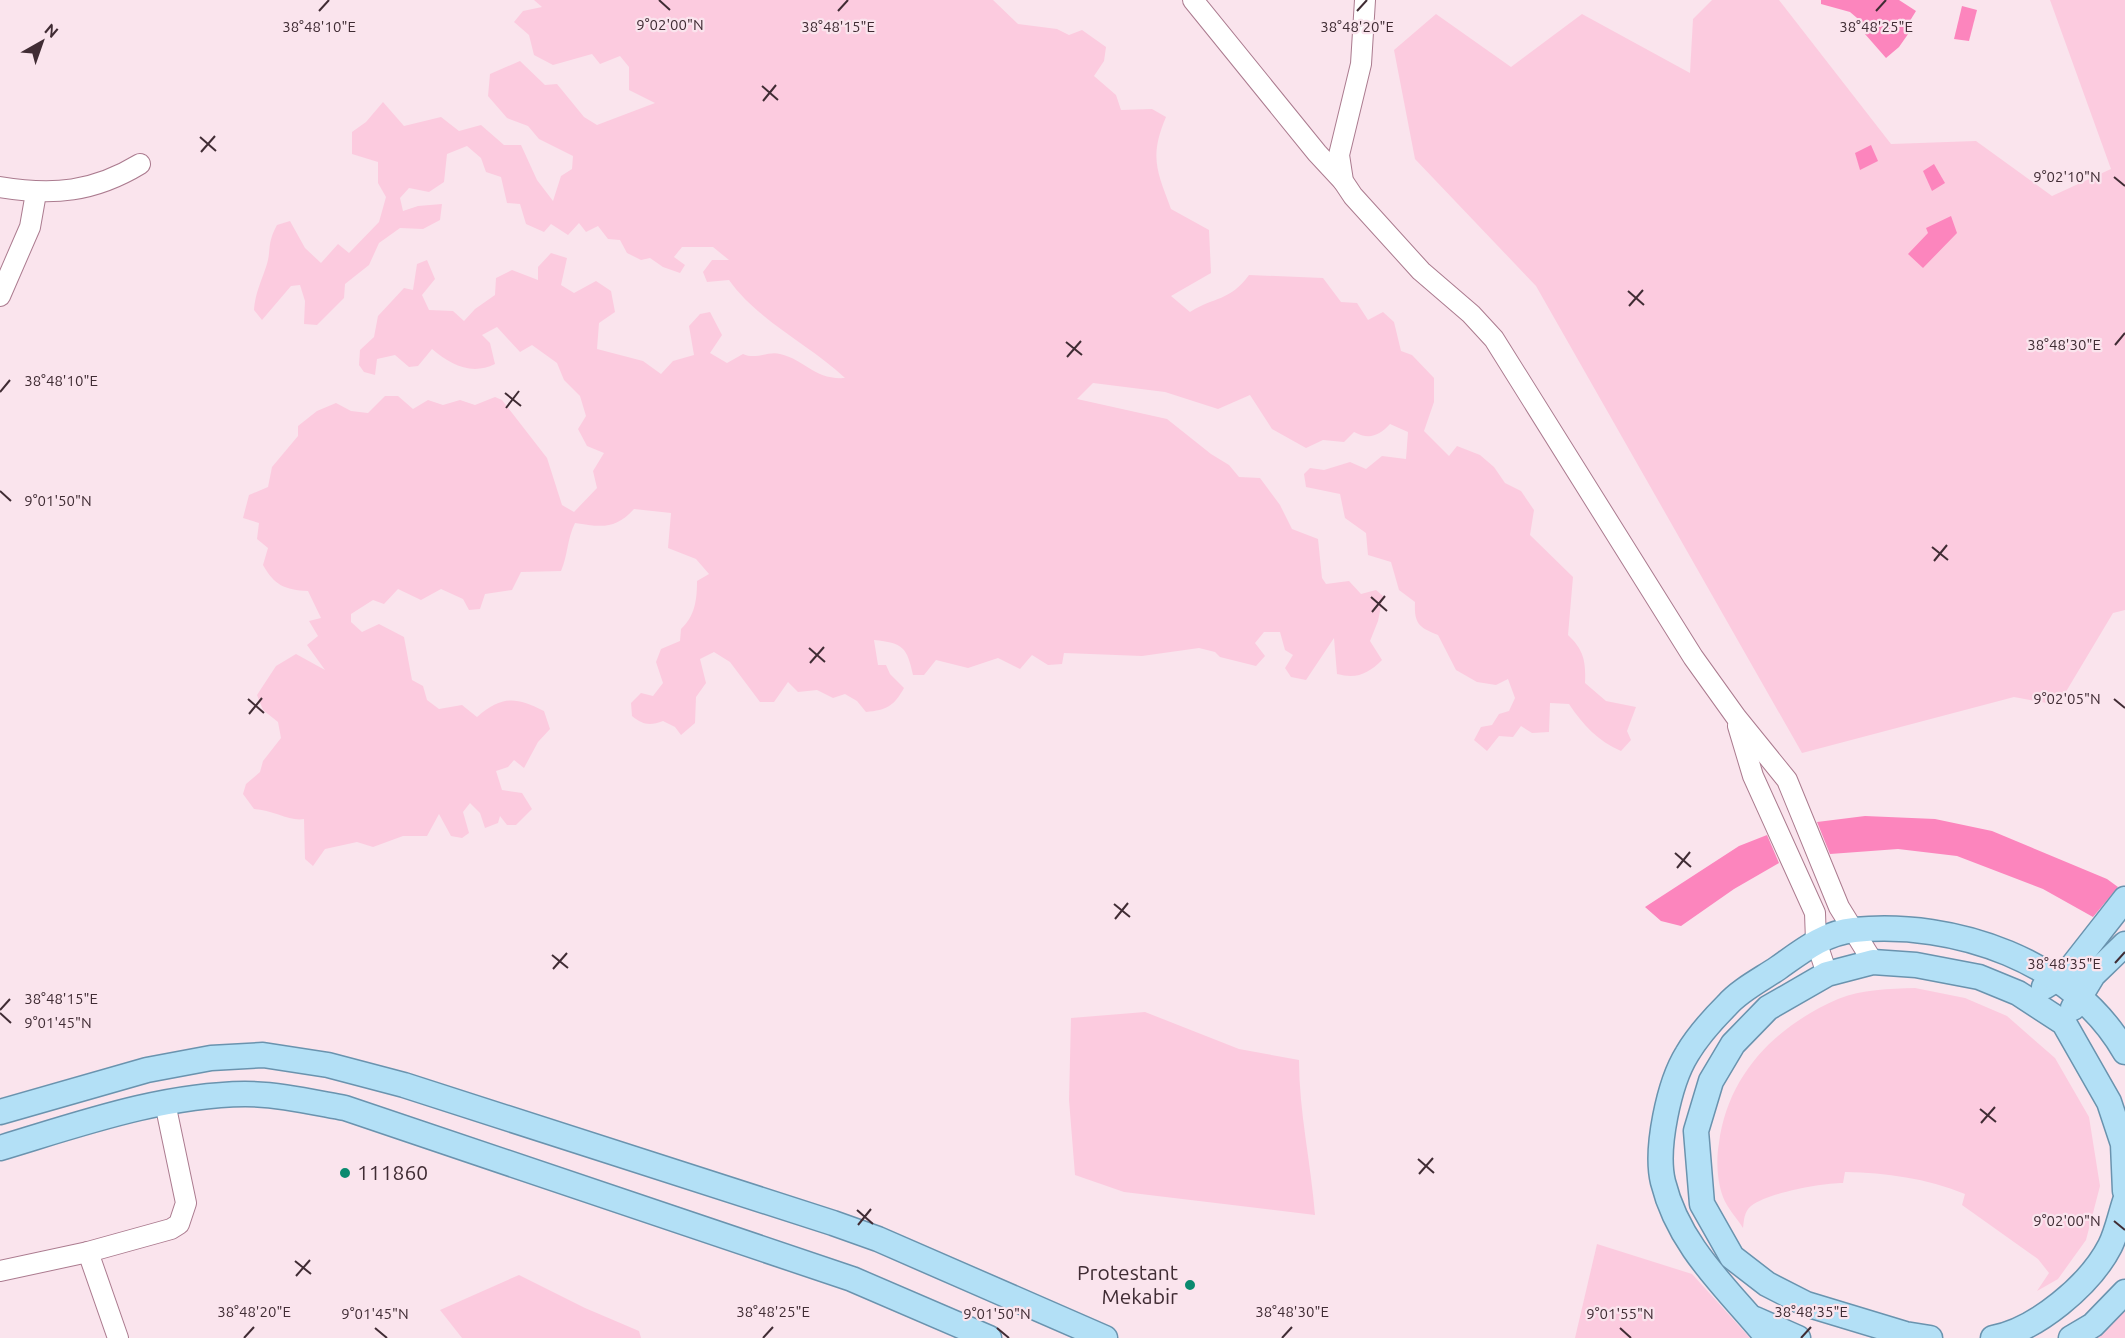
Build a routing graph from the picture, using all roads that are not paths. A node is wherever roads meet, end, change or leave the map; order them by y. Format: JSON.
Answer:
{"nodes":[{"id":1,"x":1193,"y":0,"type":"edge"},
{"id":2,"x":1365,"y":0,"type":"edge"},
{"id":3,"x":141,"y":164,"type":"dead end"},
{"id":4,"x":1343,"y":181,"type":"junction"},
{"id":5,"x":0,"y":187,"type":"edge"},
{"id":6,"x":36,"y":193,"type":"junction"},
{"id":7,"x":0,"y":296,"type":"edge"},
{"id":8,"x":1736,"y":717,"type":"junction"},
{"id":9,"x":2125,"y":899,"type":"edge"},
{"id":10,"x":1853,"y":930,"type":"junction"},
{"id":11,"x":1816,"y":941,"type":"junction"},
{"id":12,"x":2125,"y":944,"type":"edge"},
{"id":13,"x":1873,"y":962,"type":"junction"},
{"id":14,"x":1827,"y":974,"type":"junction"},
{"id":15,"x":2056,"y":980,"type":"junction"},
{"id":16,"x":2080,"y":995,"type":"junction"},
{"id":17,"x":2027,"y":998,"type":"junction"},
{"id":18,"x":2064,"y":1023,"type":"junction"},
{"id":19,"x":2125,"y":1052,"type":"edge"},
{"id":20,"x":22,"y":1101,"type":"edge"},
{"id":21,"x":165,"y":1103,"type":"junction"},
{"id":22,"x":0,"y":1112,"type":"edge"},
{"id":23,"x":54,"y":1132,"type":"junction"},
{"id":24,"x":0,"y":1148,"type":"edge"},
{"id":25,"x":2125,"y":1191,"type":"edge"},
{"id":26,"x":2125,"y":1201,"type":"edge"},
{"id":27,"x":88,"y":1252,"type":"junction"},
{"id":28,"x":0,"y":1271,"type":"edge"},
{"id":29,"x":2125,"y":1292,"type":"edge"},
{"id":30,"x":1806,"y":1304,"type":"junction"},
{"id":31,"x":1750,"y":1317,"type":"junction"},
{"id":32,"x":118,"y":1338,"type":"edge"},
{"id":33,"x":989,"y":1338,"type":"edge"},
{"id":34,"x":1105,"y":1338,"type":"edge"},
{"id":35,"x":1768,"y":1338,"type":"edge"},
{"id":36,"x":1798,"y":1338,"type":"edge"},
{"id":37,"x":1930,"y":1338,"type":"edge"},
{"id":38,"x":1993,"y":1338,"type":"edge"},
{"id":39,"x":2071,"y":1338,"type":"edge"}],
"edges":[{"from":1,"to":4,"type":"street"},
{"from":2,"to":4,"type":"street"},
{"from":3,"to":6,"type":"street"},
{"from":4,"to":8,"type":"street"},
{"from":5,"to":6,"type":"street"},
{"from":6,"to":7,"type":"street"},
{"from":8,"to":10,"type":"street"},
{"from":8,"to":11,"type":"street"},
{"from":9,"to":15,"type":"main road"},
{"from":10,"to":11,"type":"main road"},
{"from":10,"to":13,"type":"street"},
{"from":10,"to":15,"type":"main road"},
{"from":11,"to":14,"type":"street"},
{"from":11,"to":31,"type":"main road"},
{"from":12,"to":16,"type":"main road"},
{"from":13,"to":14,"type":"main road"},
{"from":13,"to":17,"type":"main road"},
{"from":14,"to":30,"type":"main road"},
{"from":15,"to":16,"type":"main road"},
{"from":15,"to":17,"type":"main road"},
{"from":16,"to":18,"type":"main road"},
{"from":16,"to":19,"type":"main road"},
{"from":17,"to":18,"type":"main road"},
{"from":18,"to":25,"type":"main road"},
{"from":20,"to":22,"type":"main road"},
{"from":20,"to":23,"type":"main road"},
{"from":20,"to":34,"type":"main road"},
{"from":21,"to":23,"type":"main road"},
{"from":21,"to":27,"type":"street"},
{"from":21,"to":33,"type":"main road"},
{"from":23,"to":24,"type":"main road"},
{"from":26,"to":38,"type":"main road"},
{"from":27,"to":28,"type":"street"},
{"from":27,"to":32,"type":"street"},
{"from":29,"to":39,"type":"main road"},
{"from":30,"to":36,"type":"main road"},
{"from":30,"to":37,"type":"main road"},
{"from":31,"to":35,"type":"main road"},
{"from":31,"to":36,"type":"main road"}]}
